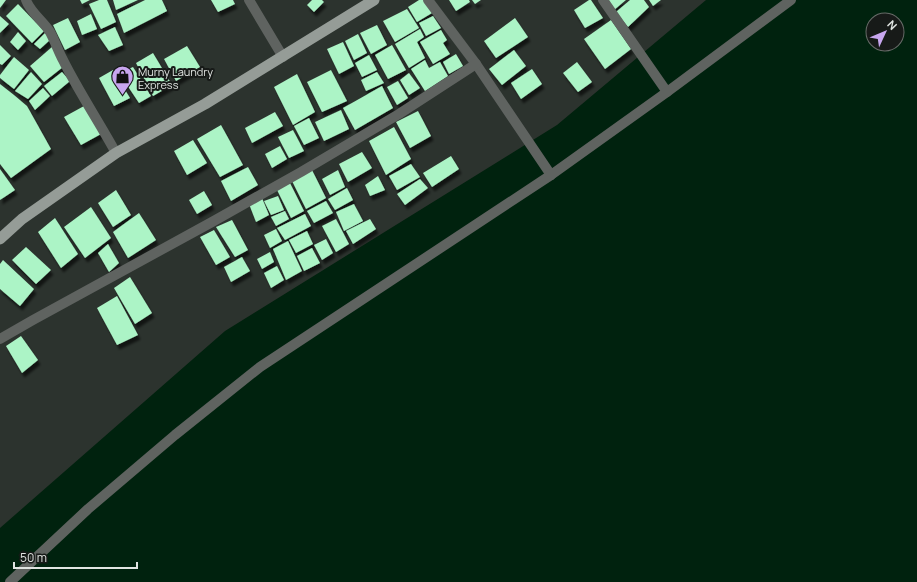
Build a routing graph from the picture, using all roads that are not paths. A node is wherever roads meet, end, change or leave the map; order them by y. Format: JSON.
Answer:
{"nodes":[{"id":1,"x":26,"y":0,"type":"edge"},
{"id":2,"x":248,"y":0,"type":"edge"},
{"id":3,"x":374,"y":0,"type":"edge"},
{"id":4,"x":428,"y":0,"type":"edge"},
{"id":5,"x":603,"y":0,"type":"edge"},
{"id":6,"x":792,"y":0,"type":"edge"},
{"id":7,"x":283,"y":57,"type":"junction"},
{"id":8,"x":476,"y":64,"type":"junction"},
{"id":9,"x":667,"y":92,"type":"junction"},
{"id":10,"x":116,"y":153,"type":"junction"},
{"id":11,"x":551,"y":175,"type":"junction"},
{"id":12,"x":0,"y":238,"type":"edge"},
{"id":13,"x":0,"y":339,"type":"edge"},
{"id":14,"x":10,"y":582,"type":"edge"}],
"edges":[{"from":1,"to":10,"type":"street"},
{"from":2,"to":7,"type":"street"},
{"from":3,"to":7,"type":"highway"},
{"from":4,"to":8,"type":"street"},
{"from":5,"to":9,"type":"street"},
{"from":6,"to":9,"type":"street"},
{"from":7,"to":10,"type":"highway"},
{"from":8,"to":11,"type":"street"},
{"from":8,"to":13,"type":"street"},
{"from":9,"to":11,"type":"street"},
{"from":10,"to":12,"type":"highway"},
{"from":11,"to":14,"type":"street"}]}
